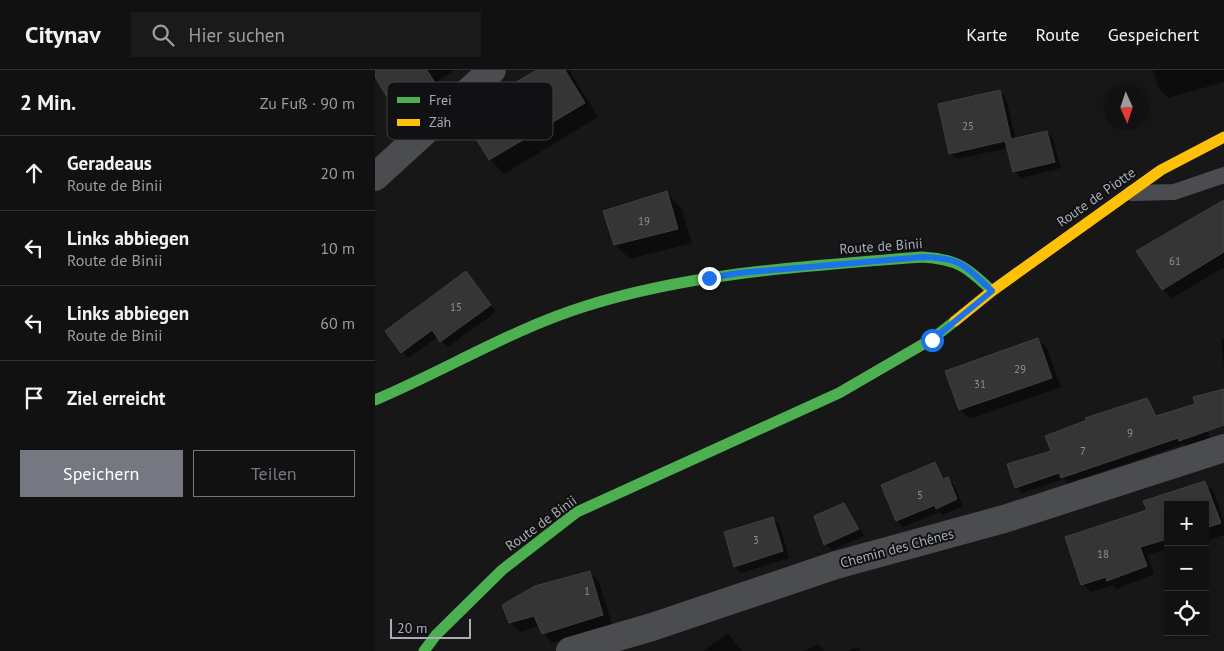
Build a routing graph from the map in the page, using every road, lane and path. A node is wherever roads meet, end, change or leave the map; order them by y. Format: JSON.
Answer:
{"nodes":[{"id":1,"x":492,"y":70,"type":"edge"},
{"id":2,"x":479,"y":82,"type":"edge"},
{"id":3,"x":1224,"y":137,"type":"edge"},
{"id":4,"x":415,"y":140,"type":"edge"},
{"id":5,"x":1224,"y":175,"type":"edge"},
{"id":6,"x":375,"y":177,"type":"edge"},
{"id":7,"x":1129,"y":193,"type":"junction"},
{"id":8,"x":992,"y":291,"type":"junction"},
{"id":9,"x":375,"y":400,"type":"edge"},
{"id":10,"x":1224,"y":448,"type":"edge"},
{"id":11,"x":423,"y":651,"type":"edge"},
{"id":12,"x":570,"y":651,"type":"edge"}],
"edges":[{"from":1,"to":2,"type":"street"},
{"from":3,"to":7,"type":"street","name":"Route de Piotte"},
{"from":4,"to":6,"type":"street"},
{"from":5,"to":7,"type":"lane"},
{"from":7,"to":8,"type":"street","name":"Route de Piotte"},
{"from":8,"to":9,"type":"street","name":"Route de Binii"},
{"from":8,"to":11,"type":"street","name":"Route de Binii"},
{"from":10,"to":12,"type":"street","name":"Chemin des Chênes"}]}
